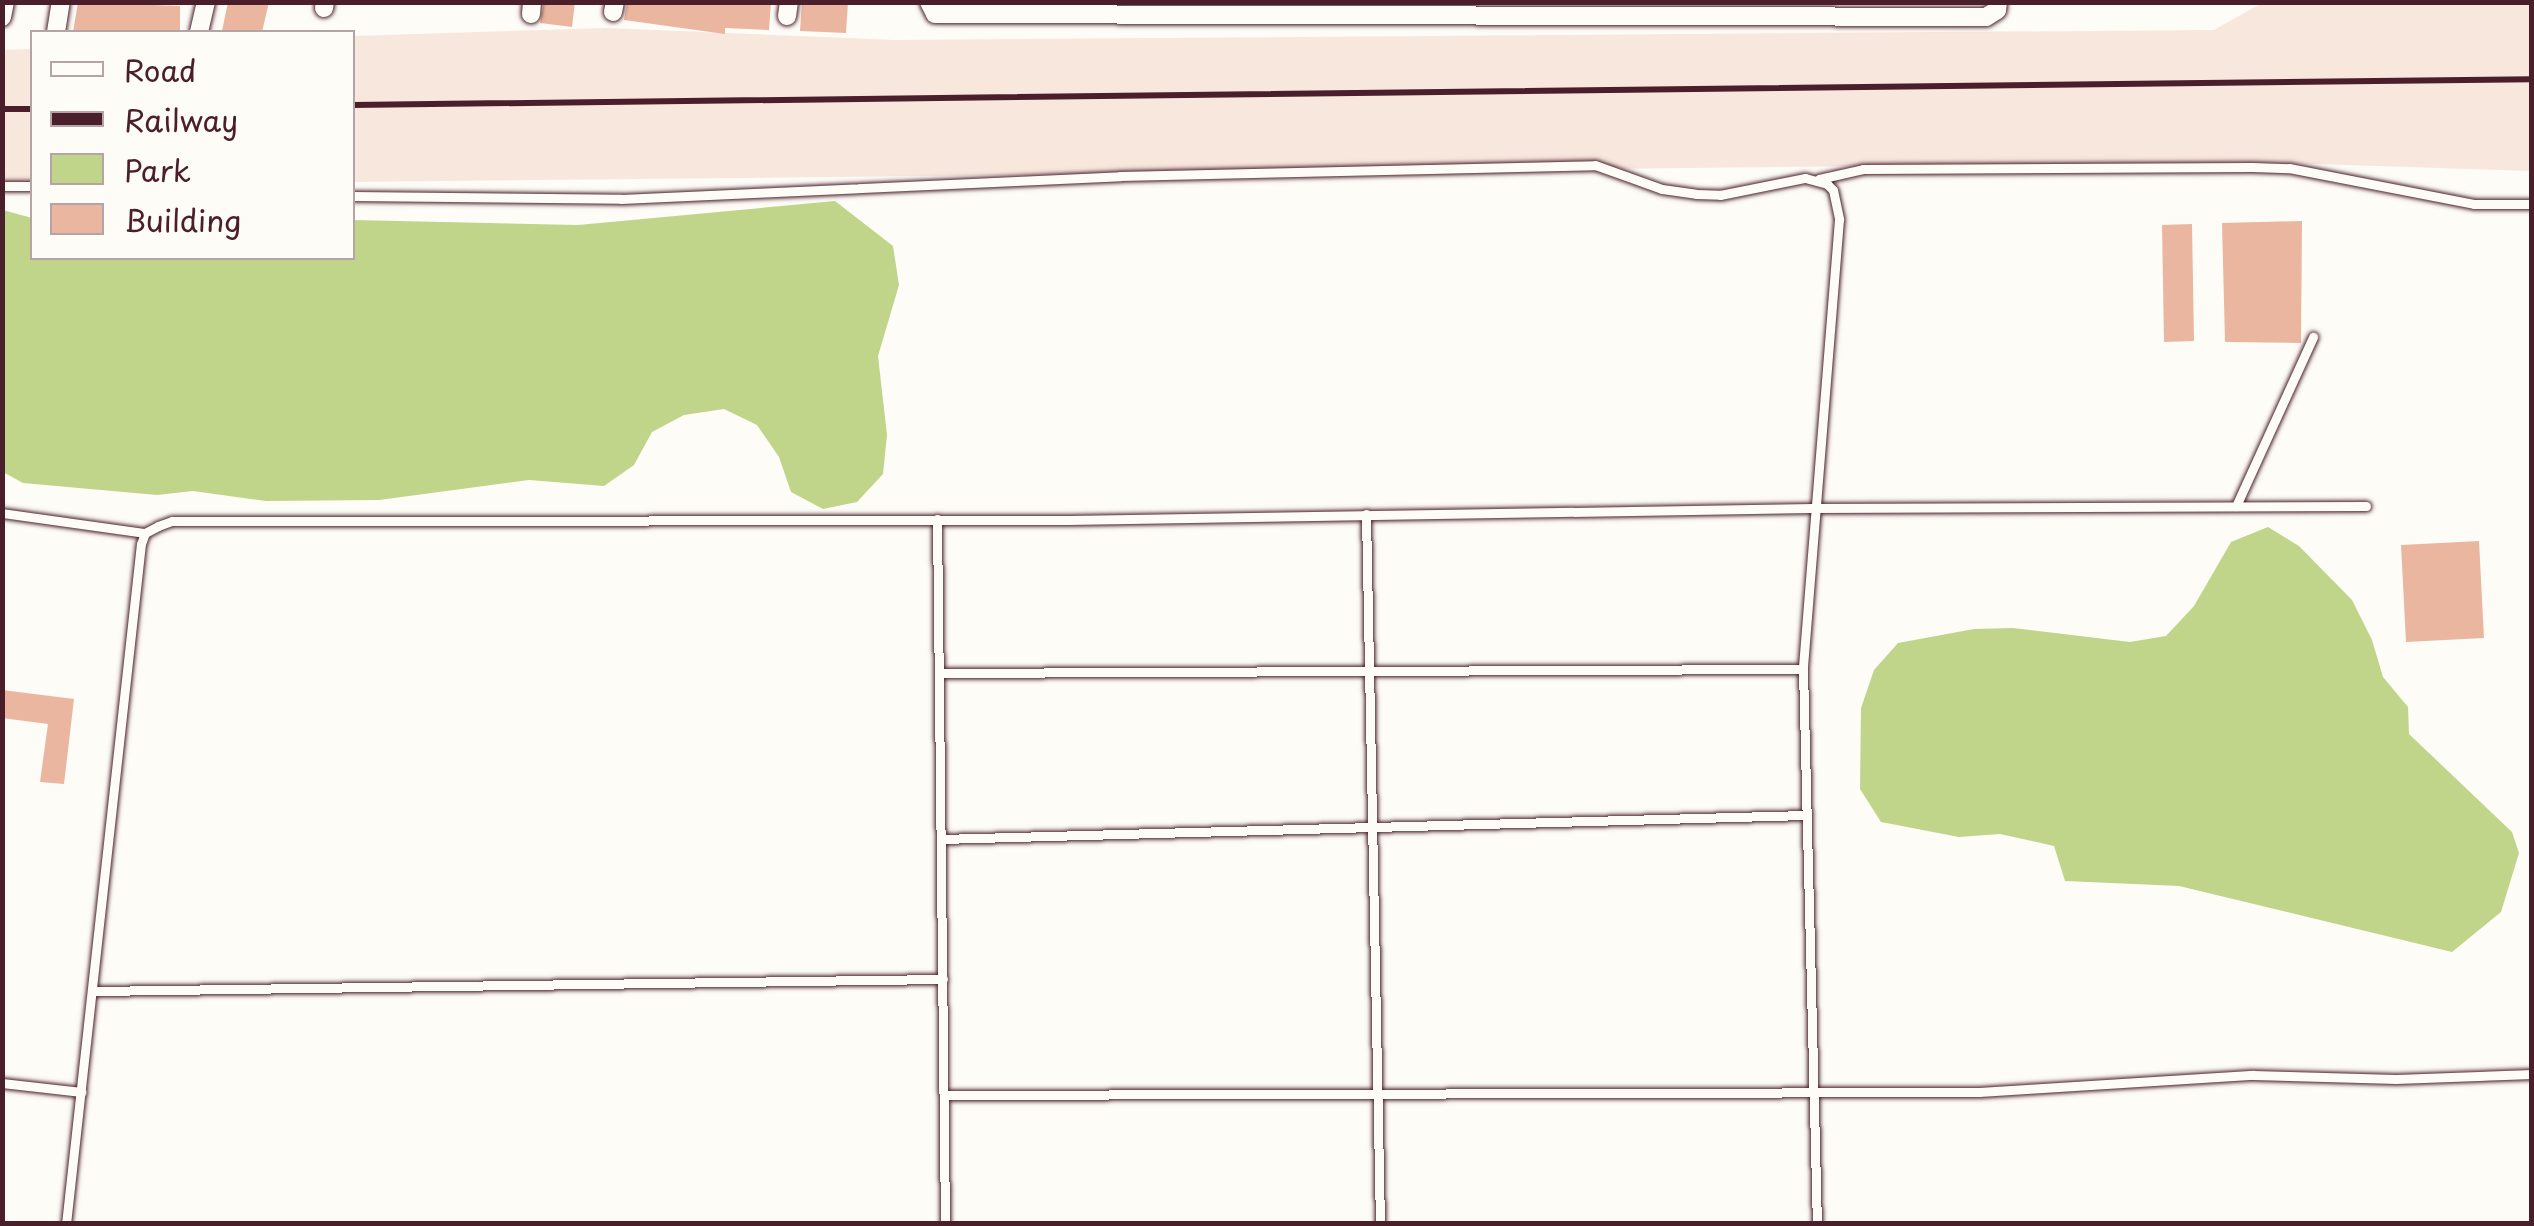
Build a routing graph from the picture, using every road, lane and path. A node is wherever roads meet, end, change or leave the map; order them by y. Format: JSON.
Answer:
{"nodes":[{"id":1,"x":5,"y":2,"type":"edge"},
{"id":2,"x":61,"y":2,"type":"edge"},
{"id":3,"x":206,"y":2,"type":"edge"},
{"id":4,"x":929,"y":2,"type":"edge"},
{"id":5,"x":1998,"y":2,"type":"edge"},
{"id":6,"x":1185,"y":8,"type":"edge"},
{"id":7,"x":1760,"y":9,"type":"edge"},
{"id":8,"x":2,"y":17,"type":"edge"},
{"id":9,"x":56,"y":30,"type":"edge"},
{"id":10,"x":199,"y":30,"type":"edge"},
{"id":11,"x":1819,"y":180,"type":"junction"},
{"id":12,"x":2,"y":186,"type":"edge"},
{"id":13,"x":30,"y":186,"type":"edge"},
{"id":14,"x":355,"y":196,"type":"edge"},
{"id":15,"x":2532,"y":204,"type":"edge"},
{"id":16,"x":2313,"y":338,"type":"dead end"},
{"id":17,"x":2236,"y":506,"type":"junction"},
{"id":18,"x":2366,"y":506,"type":"dead end"},
{"id":19,"x":1812,"y":508,"type":"junction"},
{"id":20,"x":2,"y":513,"type":"edge"},
{"id":21,"x":1366,"y":514,"type":"junction"},
{"id":22,"x":938,"y":519,"type":"junction"},
{"id":23,"x":146,"y":533,"type":"junction"},
{"id":24,"x":1368,"y":670,"type":"junction"},
{"id":25,"x":1803,"y":670,"type":"junction"},
{"id":26,"x":940,"y":673,"type":"junction"},
{"id":27,"x":1806,"y":815,"type":"junction"},
{"id":28,"x":1370,"y":830,"type":"junction"},
{"id":29,"x":941,"y":840,"type":"junction"},
{"id":30,"x":943,"y":979,"type":"junction"},
{"id":31,"x":94,"y":990,"type":"junction"},
{"id":32,"x":2532,"y":1074,"type":"edge"},
{"id":33,"x":2,"y":1082,"type":"edge"},
{"id":34,"x":1813,"y":1090,"type":"junction"},
{"id":35,"x":81,"y":1092,"type":"junction"},
{"id":36,"x":1378,"y":1092,"type":"junction"},
{"id":37,"x":944,"y":1095,"type":"junction"},
{"id":38,"x":66,"y":1224,"type":"edge"},
{"id":39,"x":945,"y":1224,"type":"edge"},
{"id":40,"x":1380,"y":1224,"type":"edge"},
{"id":41,"x":1817,"y":1224,"type":"edge"}],
"edges":[{"from":1,"to":8,"type":"street"},
{"from":2,"to":9,"type":"street"},
{"from":3,"to":10,"type":"street"},
{"from":4,"to":6,"type":"street"},
{"from":5,"to":7,"type":"street"},
{"from":6,"to":7,"type":"street"},
{"from":11,"to":14,"type":"lane"},
{"from":11,"to":15,"type":"lane"},
{"from":11,"to":19,"type":"lane"},
{"from":12,"to":13,"type":"lane"},
{"from":16,"to":17,"type":"lane"},
{"from":17,"to":18,"type":"lane"},
{"from":17,"to":19,"type":"lane"},
{"from":19,"to":21,"type":"lane"},
{"from":19,"to":25,"type":"lane"},
{"from":20,"to":23,"type":"lane"},
{"from":21,"to":22,"type":"lane"},
{"from":21,"to":24,"type":"lane"},
{"from":22,"to":23,"type":"lane"},
{"from":22,"to":26,"type":"lane"},
{"from":23,"to":31,"type":"lane"},
{"from":24,"to":25,"type":"lane"},
{"from":24,"to":26,"type":"lane"},
{"from":24,"to":28,"type":"lane"},
{"from":25,"to":27,"type":"lane"},
{"from":26,"to":29,"type":"lane"},
{"from":27,"to":28,"type":"lane"},
{"from":27,"to":34,"type":"lane"},
{"from":28,"to":29,"type":"lane"},
{"from":28,"to":36,"type":"lane"},
{"from":29,"to":30,"type":"lane"},
{"from":30,"to":31,"type":"lane"},
{"from":30,"to":37,"type":"lane"},
{"from":31,"to":35,"type":"lane"},
{"from":32,"to":34,"type":"lane"},
{"from":33,"to":35,"type":"lane"},
{"from":34,"to":36,"type":"lane"},
{"from":34,"to":41,"type":"lane"},
{"from":35,"to":38,"type":"lane"},
{"from":36,"to":37,"type":"lane"},
{"from":36,"to":40,"type":"lane"},
{"from":37,"to":39,"type":"lane"}]}
